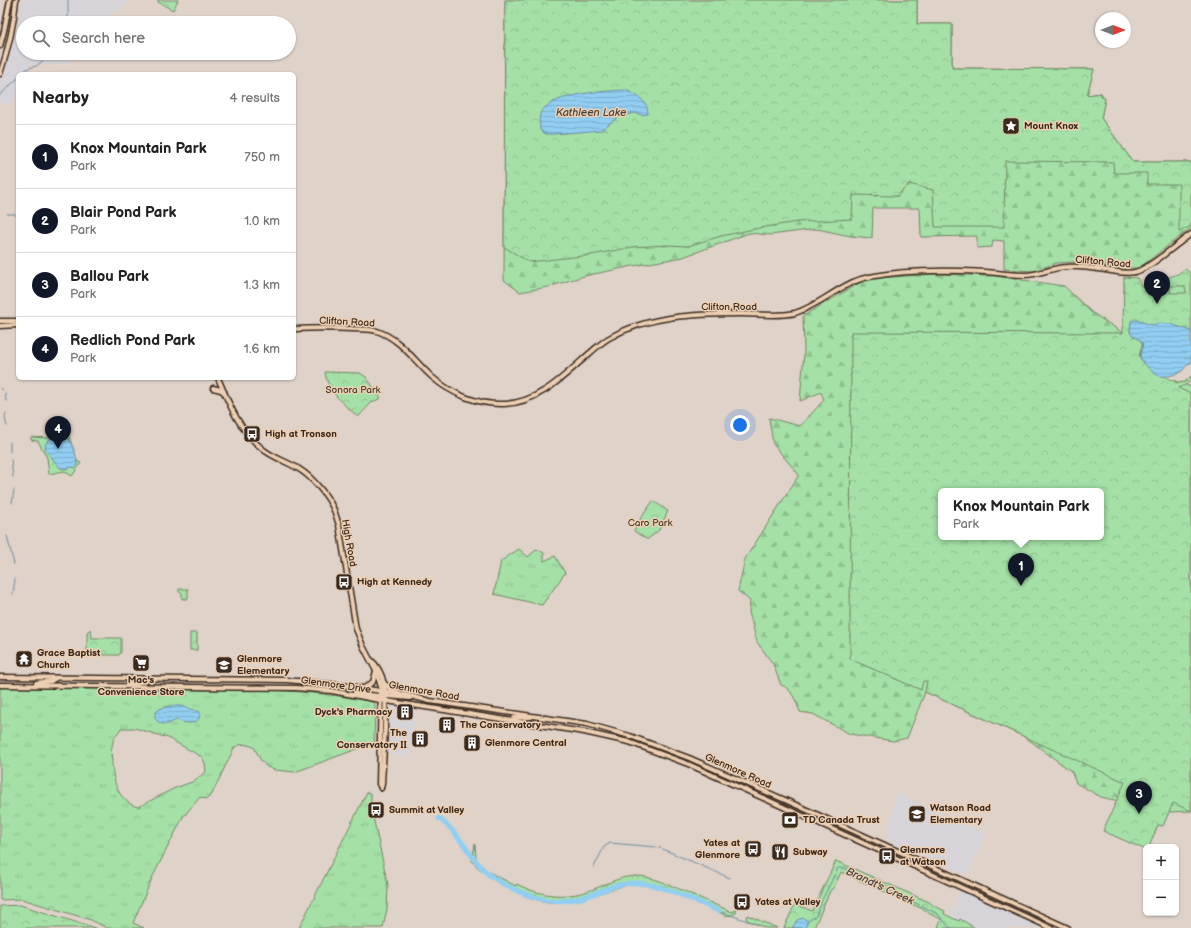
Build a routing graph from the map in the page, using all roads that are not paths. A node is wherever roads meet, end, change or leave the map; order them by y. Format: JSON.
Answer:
{"nodes":[{"id":1,"x":10,"y":0,"type":"edge"},
{"id":2,"x":16,"y":0,"type":"edge"},
{"id":3,"x":0,"y":46,"type":"edge"},
{"id":4,"x":0,"y":74,"type":"edge"},
{"id":5,"x":1191,"y":234,"type":"edge"},
{"id":6,"x":0,"y":321,"type":"edge"},
{"id":7,"x":16,"y":322,"type":"edge"},
{"id":8,"x":0,"y":326,"type":"edge"},
{"id":9,"x":16,"y":326,"type":"edge"},
{"id":10,"x":296,"y":329,"type":"edge"},
{"id":11,"x":219,"y":380,"type":"edge"},
{"id":12,"x":213,"y":388,"type":"dead end"},
{"id":13,"x":225,"y":393,"type":"junction"},
{"id":14,"x":371,"y":660,"type":"junction"},
{"id":15,"x":376,"y":671,"type":"junction"},
{"id":16,"x":0,"y":677,"type":"edge"},
{"id":17,"x":56,"y":677,"type":"junction"},
{"id":18,"x":150,"y":679,"type":"junction"},
{"id":19,"x":384,"y":682,"type":"junction"},
{"id":20,"x":0,"y":684,"type":"edge"},
{"id":21,"x":20,"y":685,"type":"junction"},
{"id":22,"x":111,"y":686,"type":"junction"},
{"id":23,"x":363,"y":689,"type":"junction"},
{"id":24,"x":332,"y":691,"type":"junction"},
{"id":25,"x":406,"y":695,"type":"junction"},
{"id":26,"x":383,"y":696,"type":"junction"},
{"id":27,"x":374,"y":699,"type":"junction"},
{"id":28,"x":430,"y":701,"type":"junction"},
{"id":29,"x":397,"y":702,"type":"junction"},
{"id":30,"x":383,"y":712,"type":"junction"},
{"id":31,"x":535,"y":716,"type":"junction"},
{"id":32,"x":502,"y":718,"type":"junction"},
{"id":33,"x":1051,"y":928,"type":"edge"},
{"id":34,"x":1068,"y":928,"type":"edge"}],
"edges":[{"from":1,"to":3,"type":"main road"},
{"from":2,"to":4,"type":"main road"},
{"from":5,"to":10,"type":"main road","name":"Clifton Road"},
{"from":6,"to":7,"type":"main road"},
{"from":8,"to":9,"type":"main road"},
{"from":11,"to":13,"type":"main road","name":"High Road"},
{"from":12,"to":13,"type":"main road"},
{"from":13,"to":14,"type":"main road","name":"High Road"},
{"from":14,"to":15,"type":"main road","name":"High Road"},
{"from":14,"to":19,"type":"main road","name":"High Road"},
{"from":15,"to":23,"type":"main road"},
{"from":15,"to":26,"type":"main road","name":"High Road"},
{"from":16,"to":17,"type":"main road","name":"Glenmore Drive"},
{"from":17,"to":18,"type":"main road","name":"Glenmore Drive"},
{"from":17,"to":21,"type":"main road"},
{"from":18,"to":22,"type":"main road"},
{"from":18,"to":23,"type":"main road","name":"Glenmore Drive"},
{"from":19,"to":25,"type":"main road"},
{"from":19,"to":26,"type":"main road","name":"High Road"},
{"from":20,"to":21,"type":"main road","name":"Glenmore Drive"},
{"from":21,"to":22,"type":"main road","name":"Glenmore Drive"},
{"from":22,"to":24,"type":"main road","name":"Glenmore Drive"},
{"from":23,"to":26,"type":"main road","name":"Glenmore Drive"},
{"from":24,"to":26,"type":"main road"},
{"from":24,"to":27,"type":"main road","name":"Glenmore Drive"},
{"from":25,"to":26,"type":"main road","name":"Glenmore Road"},
{"from":25,"to":28,"type":"main road","name":"Glenmore Road"},
{"from":26,"to":27,"type":"main road","name":"Glenmore Drive"},
{"from":26,"to":28,"type":"main road"},
{"from":26,"to":29,"type":"main road","name":"Glenmore Road"},
{"from":26,"to":30,"type":"main road"},
{"from":27,"to":30,"type":"main road"},
{"from":28,"to":31,"type":"main road","name":"Glenmore Road"},
{"from":29,"to":30,"type":"main road"},
{"from":29,"to":32,"type":"main road","name":"Glenmore Road"},
{"from":30,"to":30,"type":"main road"},
{"from":31,"to":32,"type":"main road"},
{"from":31,"to":34,"type":"main road","name":"Glenmore Road"},
{"from":32,"to":33,"type":"main road","name":"Glenmore Road"}]}
